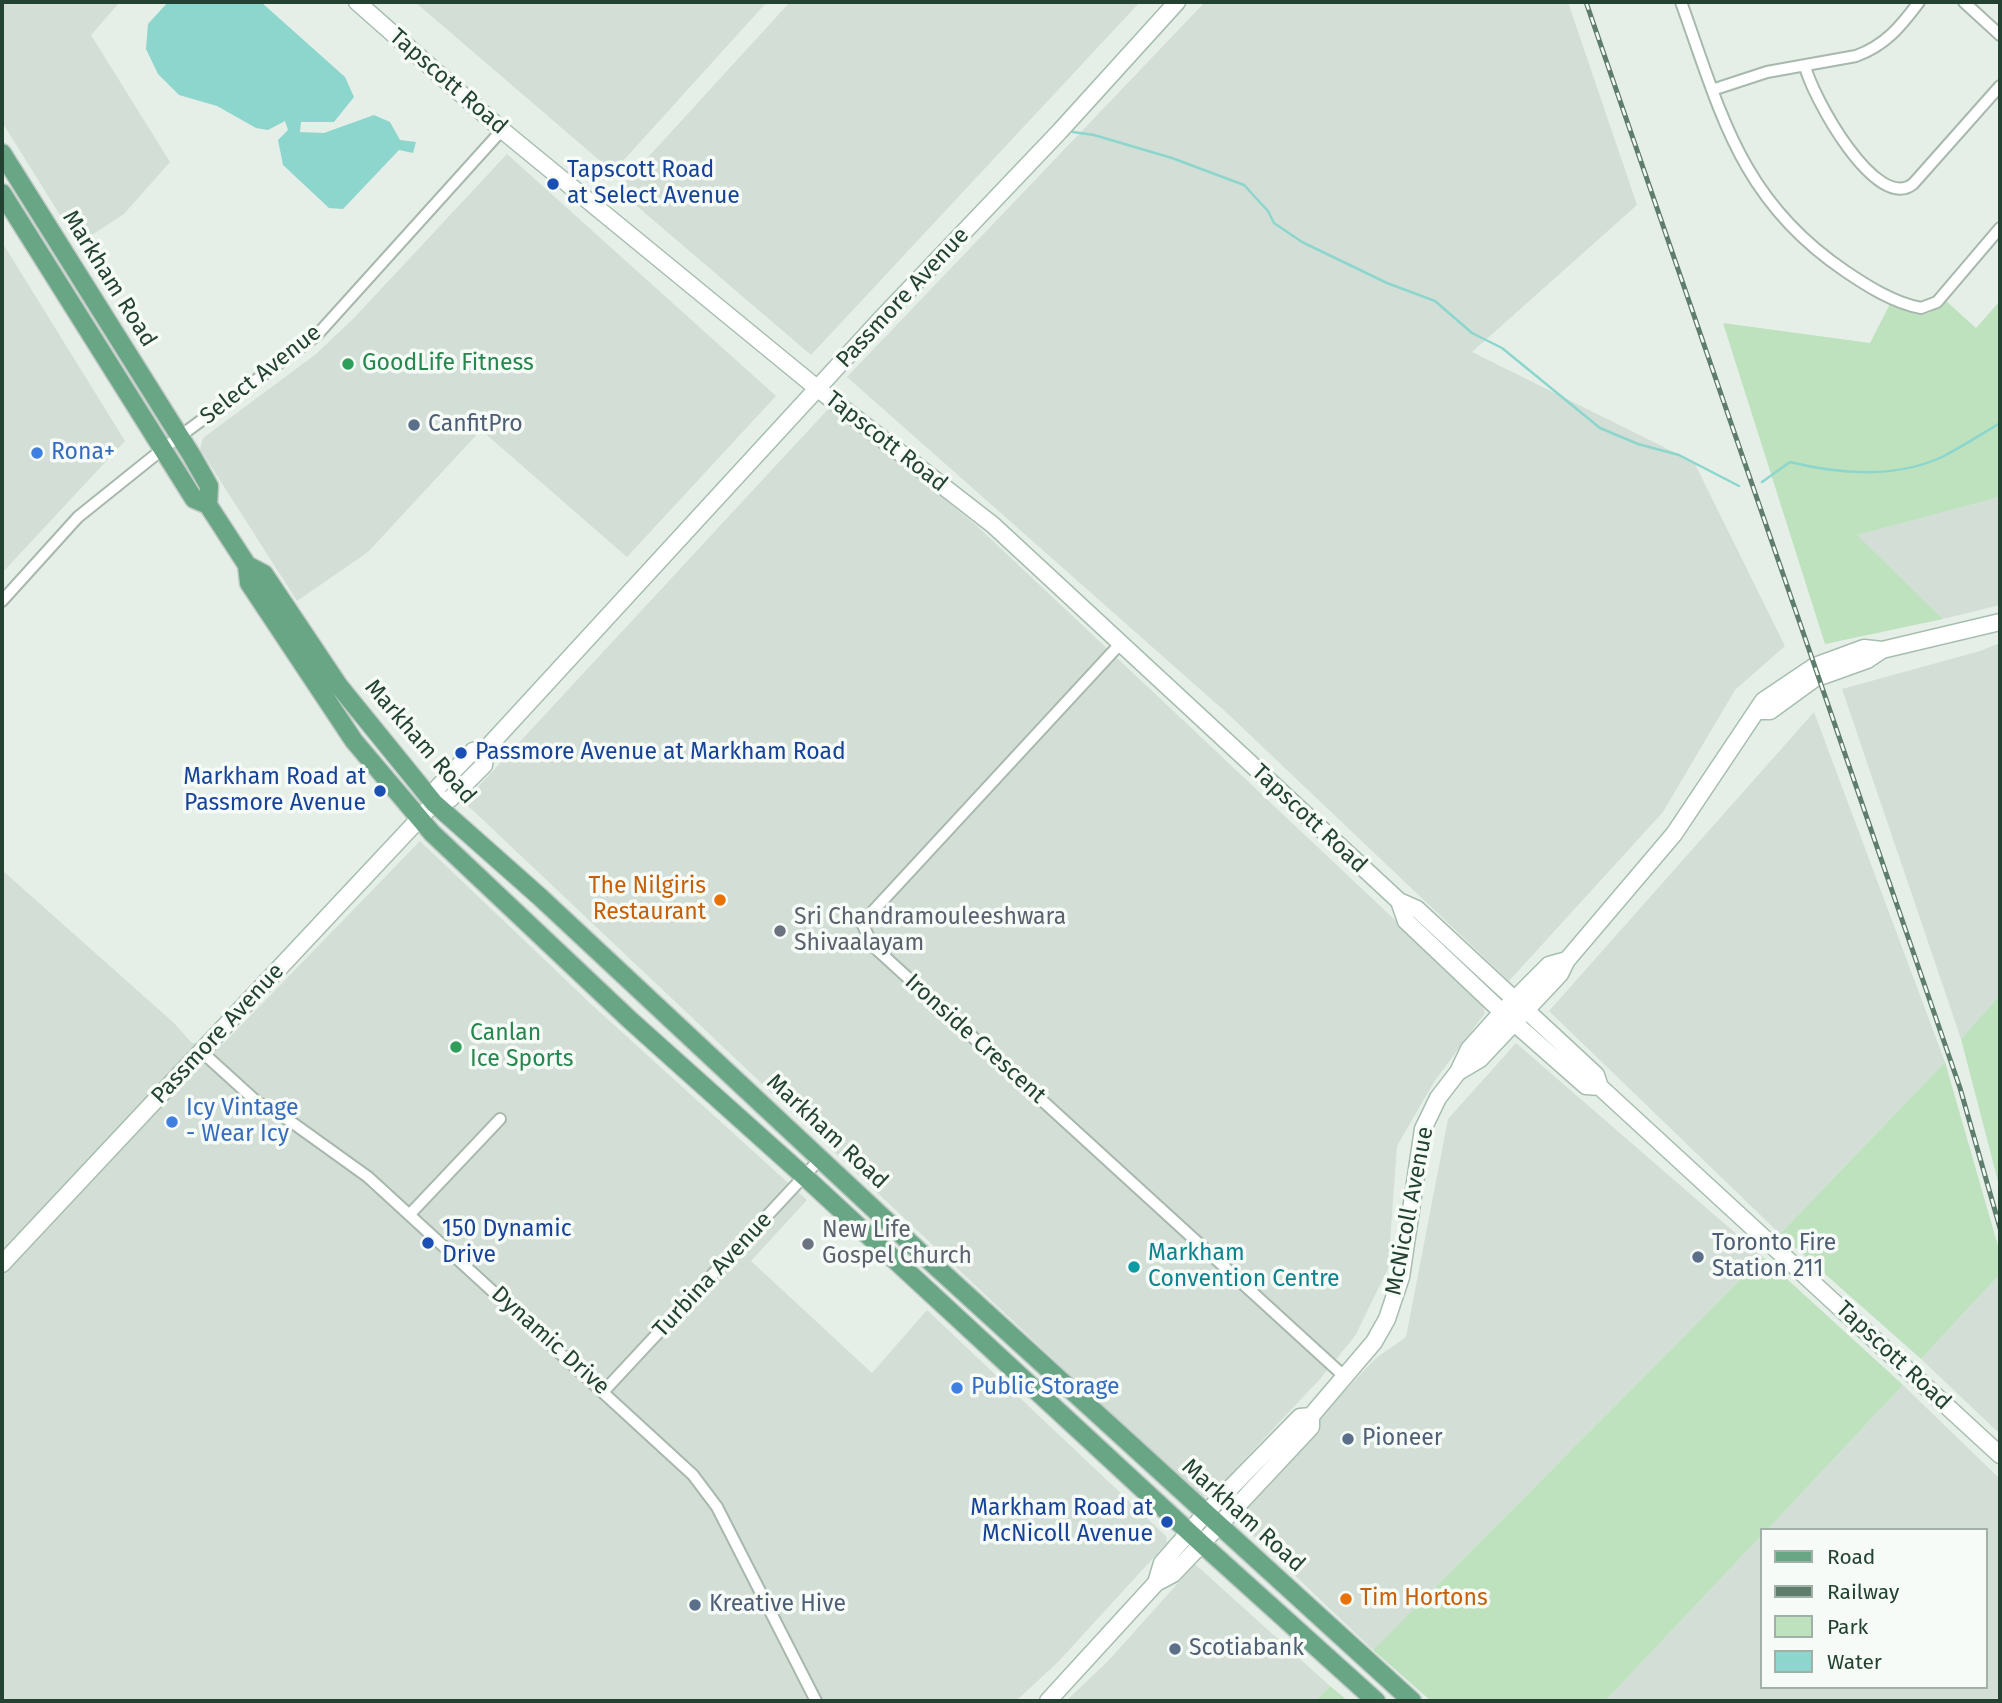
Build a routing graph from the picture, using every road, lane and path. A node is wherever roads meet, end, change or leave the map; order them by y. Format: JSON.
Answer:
{"nodes":[{"id":1,"x":357,"y":2,"type":"edge"},
{"id":2,"x":1177,"y":2,"type":"edge"},
{"id":3,"x":1681,"y":2,"type":"edge"},
{"id":4,"x":1919,"y":2,"type":"edge"},
{"id":5,"x":1964,"y":2,"type":"edge"},
{"id":6,"x":2000,"y":35,"type":"edge"},
{"id":7,"x":1805,"y":66,"type":"junction"},
{"id":8,"x":2000,"y":86,"type":"edge"},
{"id":9,"x":1712,"y":90,"type":"junction"},
{"id":10,"x":502,"y":130,"type":"junction"},
{"id":11,"x":2,"y":153,"type":"edge"},
{"id":12,"x":2,"y":192,"type":"edge"},
{"id":13,"x":2000,"y":229,"type":"edge"},
{"id":14,"x":818,"y":389,"type":"junction"},
{"id":15,"x":180,"y":436,"type":"junction"},
{"id":16,"x":164,"y":448,"type":"junction"},
{"id":17,"x":208,"y":505,"type":"junction"},
{"id":18,"x":247,"y":565,"type":"junction"},
{"id":19,"x":2,"y":601,"type":"edge"},
{"id":20,"x":2000,"y":622,"type":"edge"},
{"id":21,"x":1120,"y":643,"type":"junction"},
{"id":22,"x":434,"y":803,"type":"junction"},
{"id":23,"x":419,"y":818,"type":"junction"},
{"id":24,"x":1399,"y":901,"type":"junction"},
{"id":25,"x":1519,"y":1005,"type":"junction"},
{"id":26,"x":1507,"y":1017,"type":"junction"},
{"id":27,"x":202,"y":1052,"type":"junction"},
{"id":28,"x":1600,"y":1087,"type":"junction"},
{"id":29,"x":500,"y":1119,"type":"dead end"},
{"id":30,"x":820,"y":1159,"type":"junction"},
{"id":31,"x":804,"y":1175,"type":"junction"},
{"id":32,"x":411,"y":1213,"type":"junction"},
{"id":33,"x":2,"y":1264,"type":"edge"},
{"id":34,"x":1345,"y":1377,"type":"junction"},
{"id":35,"x":604,"y":1391,"type":"junction"},
{"id":36,"x":2000,"y":1455,"type":"edge"},
{"id":37,"x":1211,"y":1520,"type":"junction"},
{"id":38,"x":1195,"y":1538,"type":"junction"},
{"id":39,"x":816,"y":1701,"type":"edge"},
{"id":40,"x":1048,"y":1701,"type":"edge"},
{"id":41,"x":1376,"y":1701,"type":"edge"},
{"id":42,"x":1412,"y":1701,"type":"edge"}],
"edges":[{"from":1,"to":10,"type":"street","name":"Tapscott Road"},
{"from":2,"to":14,"type":"street","name":"Passmore Avenue"},
{"from":3,"to":9,"type":"street"},
{"from":4,"to":7,"type":"street"},
{"from":5,"to":6,"type":"street"},
{"from":7,"to":8,"type":"street"},
{"from":7,"to":9,"type":"street"},
{"from":9,"to":13,"type":"street"},
{"from":10,"to":14,"type":"street","name":"Tapscott Road"},
{"from":10,"to":15,"type":"street","name":"Select Avenue"},
{"from":11,"to":15,"type":"main road","name":"Markham Road"},
{"from":12,"to":16,"type":"main road","name":"Markham Road"},
{"from":14,"to":21,"type":"street","name":"Tapscott Road"},
{"from":14,"to":22,"type":"street","name":"Passmore Avenue"},
{"from":15,"to":16,"type":"street","name":"Select Avenue"},
{"from":15,"to":17,"type":"main road","name":"Markham Road"},
{"from":16,"to":17,"type":"main road","name":"Markham Road"},
{"from":16,"to":19,"type":"street","name":"Select Avenue"},
{"from":17,"to":18,"type":"main road","name":"Markham Road"},
{"from":18,"to":22,"type":"main road","name":"Markham Road"},
{"from":18,"to":23,"type":"main road","name":"Markham Road"},
{"from":20,"to":25,"type":"street","name":"McNicoll Avenue"},
{"from":21,"to":24,"type":"street","name":"Tapscott Road"},
{"from":21,"to":34,"type":"street","name":"Ironside Crescent"},
{"from":22,"to":23,"type":"street","name":"Passmore Avenue"},
{"from":22,"to":30,"type":"main road","name":"Markham Road"},
{"from":23,"to":27,"type":"street","name":"Passmore Avenue"},
{"from":23,"to":31,"type":"main road","name":"Markham Road"},
{"from":24,"to":25,"type":"street","name":"Tapscott Road"},
{"from":24,"to":26,"type":"street","name":"Tapscott Road"},
{"from":25,"to":26,"type":"street","name":"McNicoll Avenue"},
{"from":25,"to":28,"type":"street","name":"Tapscott Road"},
{"from":26,"to":28,"type":"street","name":"Tapscott Road"},
{"from":26,"to":34,"type":"street","name":"McNicoll Avenue"},
{"from":27,"to":32,"type":"street","name":"Dynamic Drive"},
{"from":27,"to":33,"type":"street","name":"Passmore Avenue"},
{"from":28,"to":36,"type":"street","name":"Tapscott Road"},
{"from":29,"to":32,"type":"street"},
{"from":30,"to":31,"type":"street","name":"Turbina Avenue"},
{"from":30,"to":37,"type":"main road","name":"Markham Road"},
{"from":31,"to":35,"type":"street","name":"Turbina Avenue"},
{"from":31,"to":38,"type":"main road","name":"Markham Road"},
{"from":32,"to":35,"type":"street","name":"Dynamic Drive"},
{"from":34,"to":37,"type":"street","name":"McNicoll Avenue"},
{"from":35,"to":39,"type":"street","name":"Dynamic Drive"},
{"from":37,"to":38,"type":"street","name":"McNicoll Avenue"},
{"from":37,"to":42,"type":"main road","name":"Markham Road"},
{"from":38,"to":40,"type":"street","name":"McNicoll Avenue"},
{"from":38,"to":41,"type":"main road","name":"Markham Road"}]}
